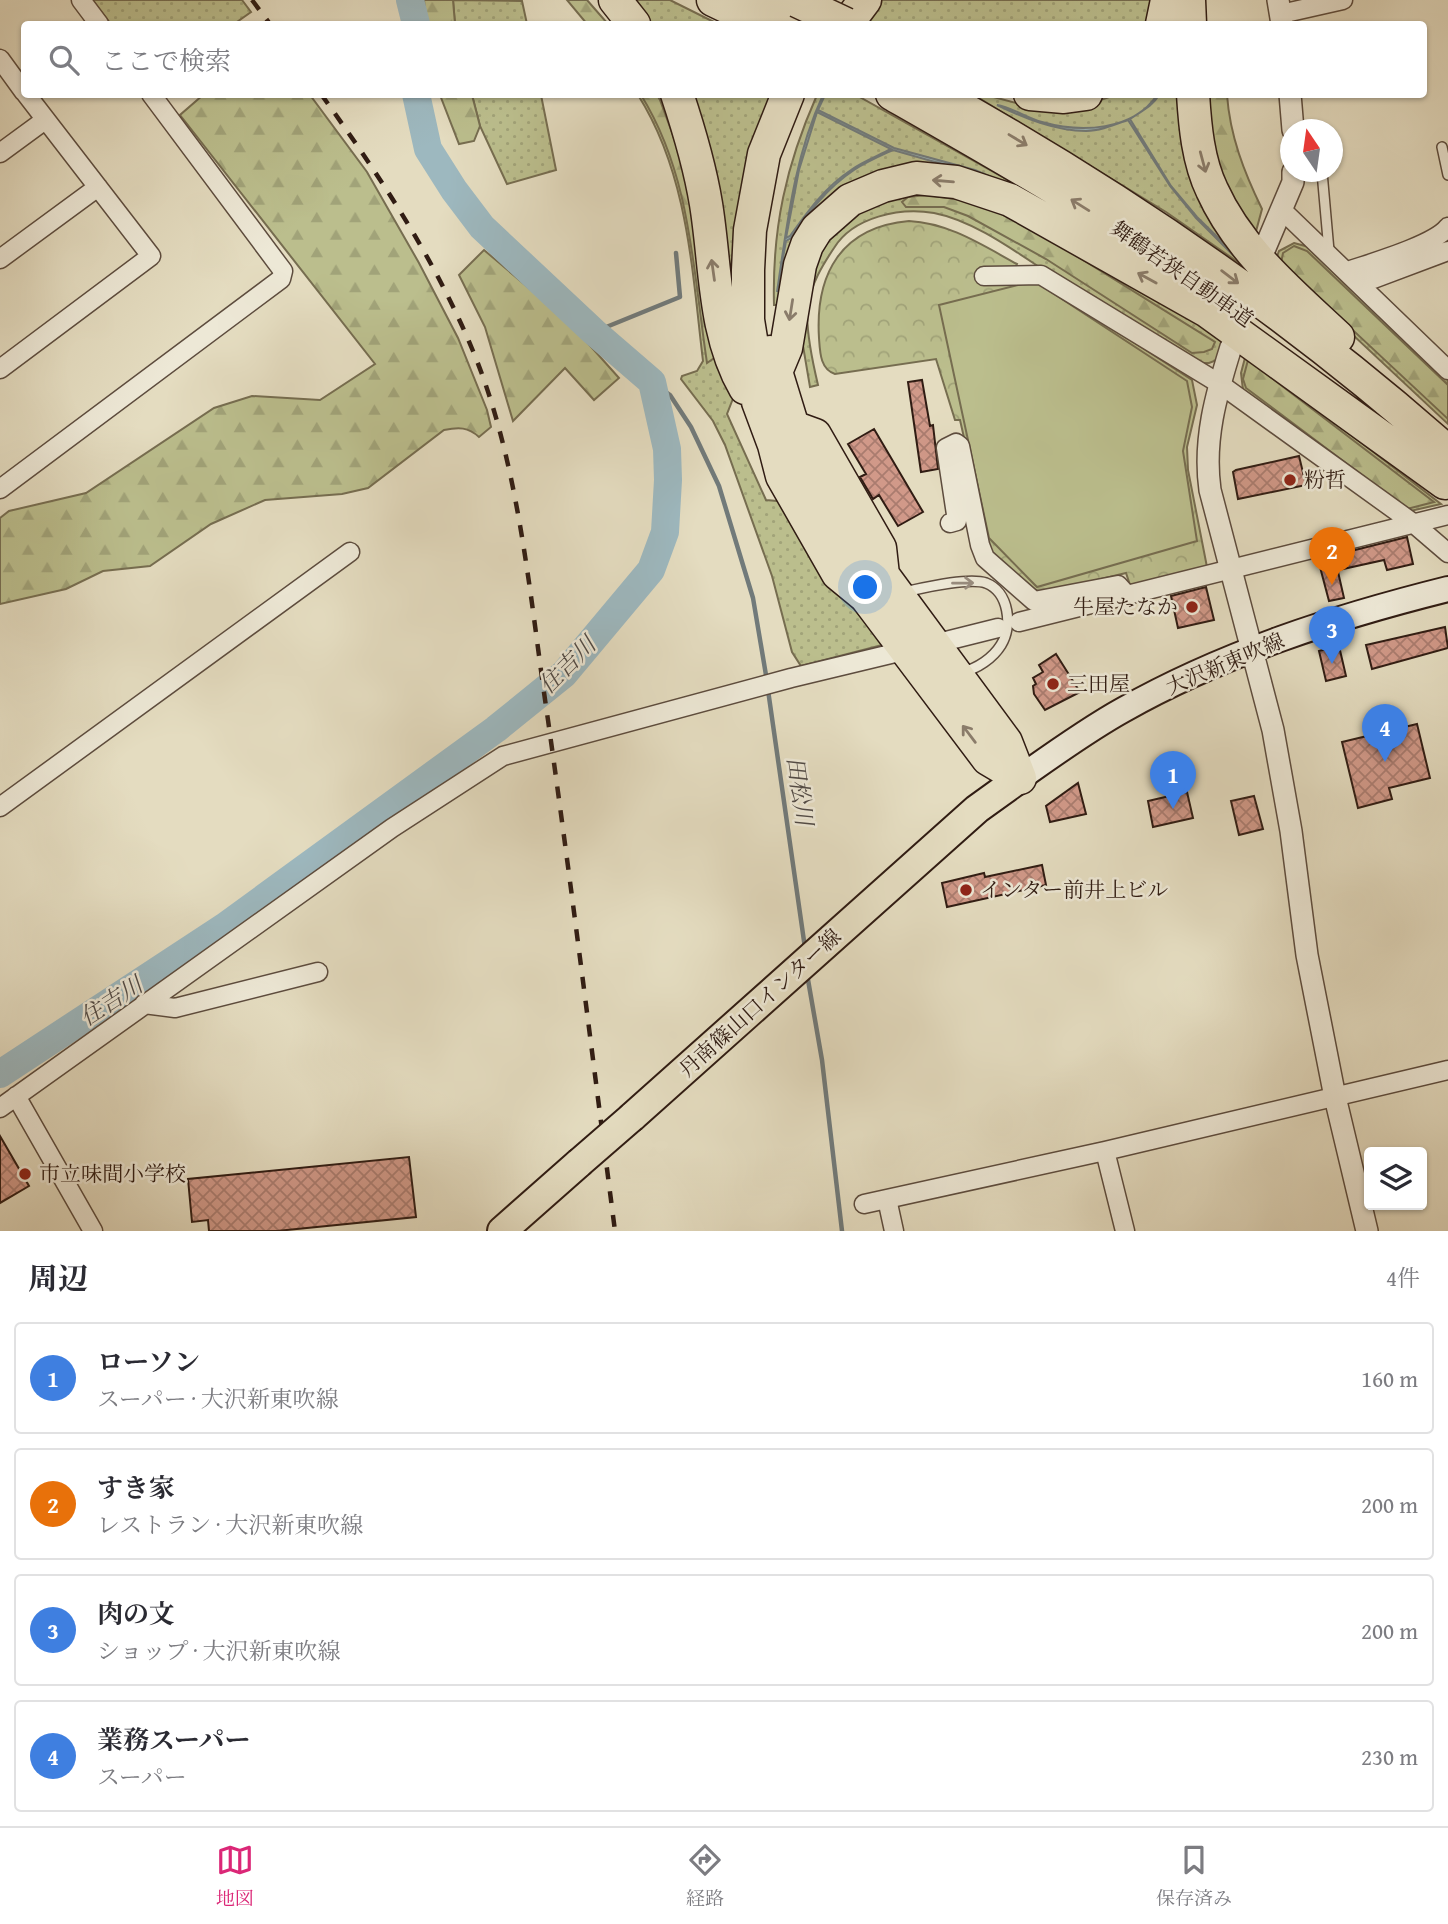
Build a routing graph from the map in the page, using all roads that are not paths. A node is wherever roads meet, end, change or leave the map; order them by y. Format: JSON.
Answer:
{"nodes":[{"id":1,"x":81,"y":0,"type":"edge"},
{"id":2,"x":615,"y":0,"type":"edge"},
{"id":3,"x":713,"y":0,"type":"edge"},
{"id":4,"x":760,"y":0,"type":"edge"},
{"id":5,"x":844,"y":0,"type":"edge"},
{"id":6,"x":865,"y":0,"type":"edge"},
{"id":7,"x":1167,"y":0,"type":"edge"},
{"id":8,"x":1189,"y":0,"type":"edge"},
{"id":9,"x":1343,"y":0,"type":"edge"},
{"id":10,"x":790,"y":13,"type":"edge"},
{"id":11,"x":1280,"y":13,"type":"edge"},
{"id":12,"x":97,"y":21,"type":"edge"},
{"id":13,"x":632,"y":21,"type":"edge"},
{"id":14,"x":830,"y":21,"type":"edge"},
{"id":15,"x":831,"y":21,"type":"edge"},
{"id":16,"x":849,"y":21,"type":"edge"},
{"id":17,"x":1163,"y":21,"type":"edge"},
{"id":18,"x":1190,"y":21,"type":"edge"},
{"id":19,"x":0,"y":59,"type":"edge"},
{"id":20,"x":21,"y":88,"type":"edge"},
{"id":21,"x":29,"y":98,"type":"edge"},
{"id":22,"x":154,"y":98,"type":"edge"},
{"id":23,"x":678,"y":98,"type":"edge"},
{"id":24,"x":786,"y":98,"type":"edge"},
{"id":25,"x":805,"y":98,"type":"edge"},
{"id":26,"x":899,"y":98,"type":"edge"},
{"id":27,"x":944,"y":98,"type":"edge"},
{"id":28,"x":1193,"y":98,"type":"edge"},
{"id":29,"x":1290,"y":98,"type":"edge"},
{"id":30,"x":1292,"y":119,"type":"edge"},
{"id":31,"x":45,"y":120,"type":"junction"},
{"id":32,"x":1442,"y":147,"type":"dead end"},
{"id":33,"x":0,"y":153,"type":"edge"},
{"id":34,"x":1448,"y":175,"type":"edge"},
{"id":35,"x":1293,"y":182,"type":"edge"},
{"id":36,"x":1323,"y":182,"type":"edge"},
{"id":37,"x":98,"y":187,"type":"junction"},
{"id":38,"x":1281,"y":209,"type":"junction"},
{"id":39,"x":1448,"y":227,"type":"edge"},
{"id":40,"x":1265,"y":248,"type":"dead end"},
{"id":41,"x":1448,"y":251,"type":"edge"},
{"id":42,"x":1329,"y":257,"type":"junction"},
{"id":43,"x":0,"y":259,"type":"edge"},
{"id":44,"x":984,"y":276,"type":"dead end"},
{"id":45,"x":1354,"y":277,"type":"junction"},
{"id":46,"x":1231,"y":347,"type":"dead end"},
{"id":47,"x":0,"y":369,"type":"edge"},
{"id":48,"x":1448,"y":370,"type":"edge"},
{"id":49,"x":776,"y":372,"type":"junction"},
{"id":50,"x":1220,"y":384,"type":"junction"},
{"id":51,"x":758,"y":401,"type":"junction"},
{"id":52,"x":783,"y":436,"type":"junction"},
{"id":53,"x":1447,"y":451,"type":"edge"},
{"id":54,"x":1447,"y":485,"type":"edge"},
{"id":55,"x":0,"y":489,"type":"edge"},
{"id":56,"x":1448,"y":515,"type":"edge"},
{"id":57,"x":950,"y":523,"type":"dead end"},
{"id":58,"x":1413,"y":523,"type":"junction"},
{"id":59,"x":350,"y":552,"type":"dead end"},
{"id":60,"x":1448,"y":553,"type":"edge"},
{"id":61,"x":1230,"y":569,"type":"junction"},
{"id":62,"x":882,"y":589,"type":"junction"},
{"id":63,"x":1448,"y":589,"type":"edge"},
{"id":64,"x":1127,"y":595,"type":"junction"},
{"id":65,"x":1019,"y":622,"type":"dead end"},
{"id":66,"x":998,"y":628,"type":"dead end"},
{"id":67,"x":942,"y":642,"type":"dead end"},
{"id":68,"x":1252,"y":649,"type":"junction"},
{"id":69,"x":895,"y":653,"type":"dead end"},
{"id":70,"x":941,"y":675,"type":"junction"},
{"id":71,"x":1020,"y":778,"type":"junction"},
{"id":72,"x":0,"y":807,"type":"edge"},
{"id":73,"x":318,"y":972,"type":"dead end"},
{"id":74,"x":144,"y":1004,"type":"junction"},
{"id":75,"x":1448,"y":1070,"type":"edge"},
{"id":76,"x":16,"y":1096,"type":"junction"},
{"id":77,"x":1335,"y":1097,"type":"junction"},
{"id":78,"x":0,"y":1108,"type":"edge"},
{"id":79,"x":1105,"y":1151,"type":"junction"},
{"id":80,"x":887,"y":1199,"type":"junction"},
{"id":81,"x":864,"y":1204,"type":"dead end"},
{"id":82,"x":93,"y":1231,"type":"edge"},
{"id":83,"x":502,"y":1231,"type":"edge"},
{"id":84,"x":894,"y":1231,"type":"edge"},
{"id":85,"x":1125,"y":1231,"type":"edge"},
{"id":86,"x":1367,"y":1231,"type":"edge"}],
"edges":[{"from":1,"to":12,"type":"street"},
{"from":2,"to":13,"type":"highway"},
{"from":3,"to":10,"type":"highway"},
{"from":4,"to":10,"type":"highway"},
{"from":5,"to":14,"type":"highway"},
{"from":6,"to":16,"type":"highway"},
{"from":7,"to":17,"type":"highway"},
{"from":8,"to":18,"type":"highway"},
{"from":9,"to":11,"type":"street"},
{"from":10,"to":15,"type":"highway","bridge":true},
{"from":19,"to":20,"type":"street"},
{"from":21,"to":31,"type":"street"},
{"from":22,"to":55,"type":"street"},
{"from":51,"to":23,"type":"highway","one_way":true},
{"from":24,"to":51,"type":"highway"},
{"from":25,"to":49,"type":"highway"},
{"from":54,"to":26,"type":"highway","name":"舞鶴若狭自動車道","one_way":true},
{"from":27,"to":53,"type":"highway","name":"舞鶴若狭自動車道","one_way":true},
{"from":28,"to":53,"type":"highway","one_way":true},
{"from":29,"to":30,"type":"street"},
{"from":31,"to":33,"type":"street"},
{"from":31,"to":37,"type":"street"},
{"from":32,"to":34,"type":"lane"},
{"from":35,"to":38,"type":"street"},
{"from":36,"to":42,"type":"lane"},
{"from":37,"to":43,"type":"street"},
{"from":37,"to":47,"type":"street"},
{"from":38,"to":40,"type":"street"},
{"from":38,"to":42,"type":"street"},
{"from":39,"to":45,"type":"street"},
{"from":41,"to":45,"type":"street"},
{"from":42,"to":45,"type":"street"},
{"from":44,"to":50,"type":"street"},
{"from":45,"to":48,"type":"street"},
{"from":46,"to":50,"type":"street"},
{"from":49,"to":52,"type":"highway"},
{"from":54,"to":49,"type":"highway","one_way":true},
{"from":50,"to":58,"type":"street"},
{"from":50,"to":61,"type":"street"},
{"from":51,"to":52,"type":"highway"},
{"from":52,"to":62,"type":"highway"},
{"from":52,"to":62,"type":"highway"},
{"from":56,"to":58,"type":"street"},
{"from":57,"to":64,"type":"street"},
{"from":58,"to":60,"type":"street"},
{"from":58,"to":61,"type":"street"},
{"from":59,"to":72,"type":"street"},
{"from":61,"to":64,"type":"street"},
{"from":61,"to":68,"type":"street"},
{"from":62,"to":70,"type":"highway"},
{"from":62,"to":70,"type":"lane","one_way":true},
{"from":63,"to":68,"type":"main road","name":"大沢新東吹線"},
{"from":64,"to":65,"type":"street"},
{"from":66,"to":67,"type":"street"},
{"from":68,"to":71,"type":"main road","name":"大沢新東吹線"},
{"from":68,"to":77,"type":"street"},
{"from":69,"to":74,"type":"street"},
{"from":70,"to":71,"type":"highway"},
{"from":71,"to":83,"type":"main road","name":"丹南篠山口インター線","bridge":true},
{"from":73,"to":74,"type":"street"},
{"from":74,"to":76,"type":"street"},
{"from":75,"to":77,"type":"street"},
{"from":76,"to":78,"type":"street"},
{"from":76,"to":82,"type":"street"},
{"from":77,"to":79,"type":"street"},
{"from":77,"to":86,"type":"street"},
{"from":79,"to":80,"type":"street"},
{"from":79,"to":85,"type":"street"},
{"from":80,"to":81,"type":"street"},
{"from":80,"to":84,"type":"street"}]}
